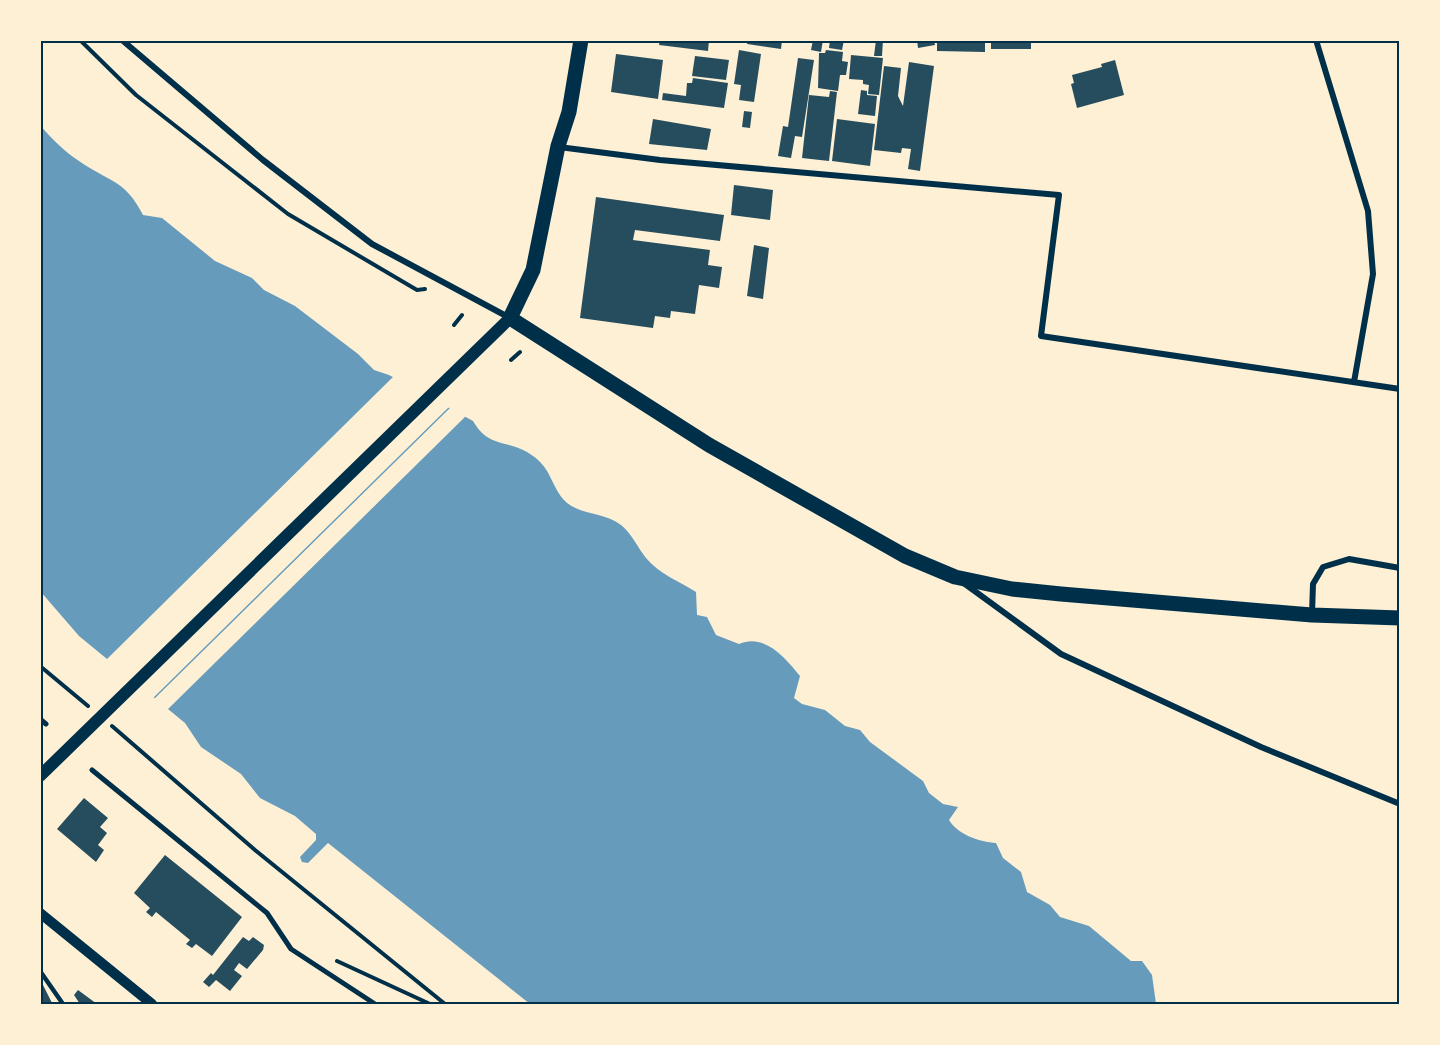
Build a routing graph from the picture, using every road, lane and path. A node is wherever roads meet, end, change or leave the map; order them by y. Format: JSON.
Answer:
{"nodes":[{"id":1,"x":122,"y":40,"type":"edge"},
{"id":2,"x":581,"y":40,"type":"edge"},
{"id":3,"x":1316,"y":40,"type":"edge"},
{"id":4,"x":558,"y":146,"type":"junction"},
{"id":5,"x":462,"y":315,"type":"dead end"},
{"id":6,"x":510,"y":318,"type":"junction"},
{"id":7,"x":454,"y":325,"type":"dead end"},
{"id":8,"x":520,"y":352,"type":"dead end"},
{"id":9,"x":511,"y":360,"type":"dead end"},
{"id":10,"x":1354,"y":382,"type":"junction"},
{"id":11,"x":1400,"y":389,"type":"edge"},
{"id":12,"x":1400,"y":568,"type":"edge"},
{"id":13,"x":955,"y":577,"type":"junction"},
{"id":14,"x":1312,"y":615,"type":"junction"},
{"id":15,"x":1400,"y":618,"type":"edge"},
{"id":16,"x":40,"y":666,"type":"edge"},
{"id":17,"x":91,"y":708,"type":"dead end"},
{"id":18,"x":40,"y":719,"type":"edge"},
{"id":19,"x":109,"y":723,"type":"dead end"},
{"id":20,"x":46,"y":724,"type":"dead end"},
{"id":21,"x":92,"y":770,"type":"dead end"},
{"id":22,"x":40,"y":776,"type":"edge"},
{"id":23,"x":1400,"y":804,"type":"edge"},
{"id":24,"x":40,"y":913,"type":"edge"},
{"id":25,"x":332,"y":958,"type":"dead end"},
{"id":26,"x":40,"y":971,"type":"edge"},
{"id":27,"x":63,"y":1005,"type":"edge"},
{"id":28,"x":152,"y":1005,"type":"edge"},
{"id":29,"x":375,"y":1005,"type":"edge"},
{"id":30,"x":430,"y":1005,"type":"edge"},
{"id":31,"x":445,"y":1005,"type":"edge"}],
"edges":[{"from":1,"to":6,"type":"street"},
{"from":2,"to":4,"type":"main road"},
{"from":3,"to":10,"type":"street"},
{"from":4,"to":6,"type":"main road"},
{"from":4,"to":10,"type":"street"},
{"from":5,"to":7,"type":"path"},
{"from":6,"to":13,"type":"main road"},
{"from":6,"to":22,"type":"main road"},
{"from":8,"to":9,"type":"path"},
{"from":10,"to":11,"type":"street"},
{"from":12,"to":14,"type":"street"},
{"from":13,"to":14,"type":"main road"},
{"from":13,"to":23,"type":"street"},
{"from":14,"to":15,"type":"main road"},
{"from":16,"to":17,"type":"path"},
{"from":18,"to":20,"type":"street"},
{"from":19,"to":31,"type":"path"},
{"from":21,"to":29,"type":"street"},
{"from":24,"to":28,"type":"street"},
{"from":25,"to":30,"type":"path"},
{"from":26,"to":27,"type":"lane"}]}
